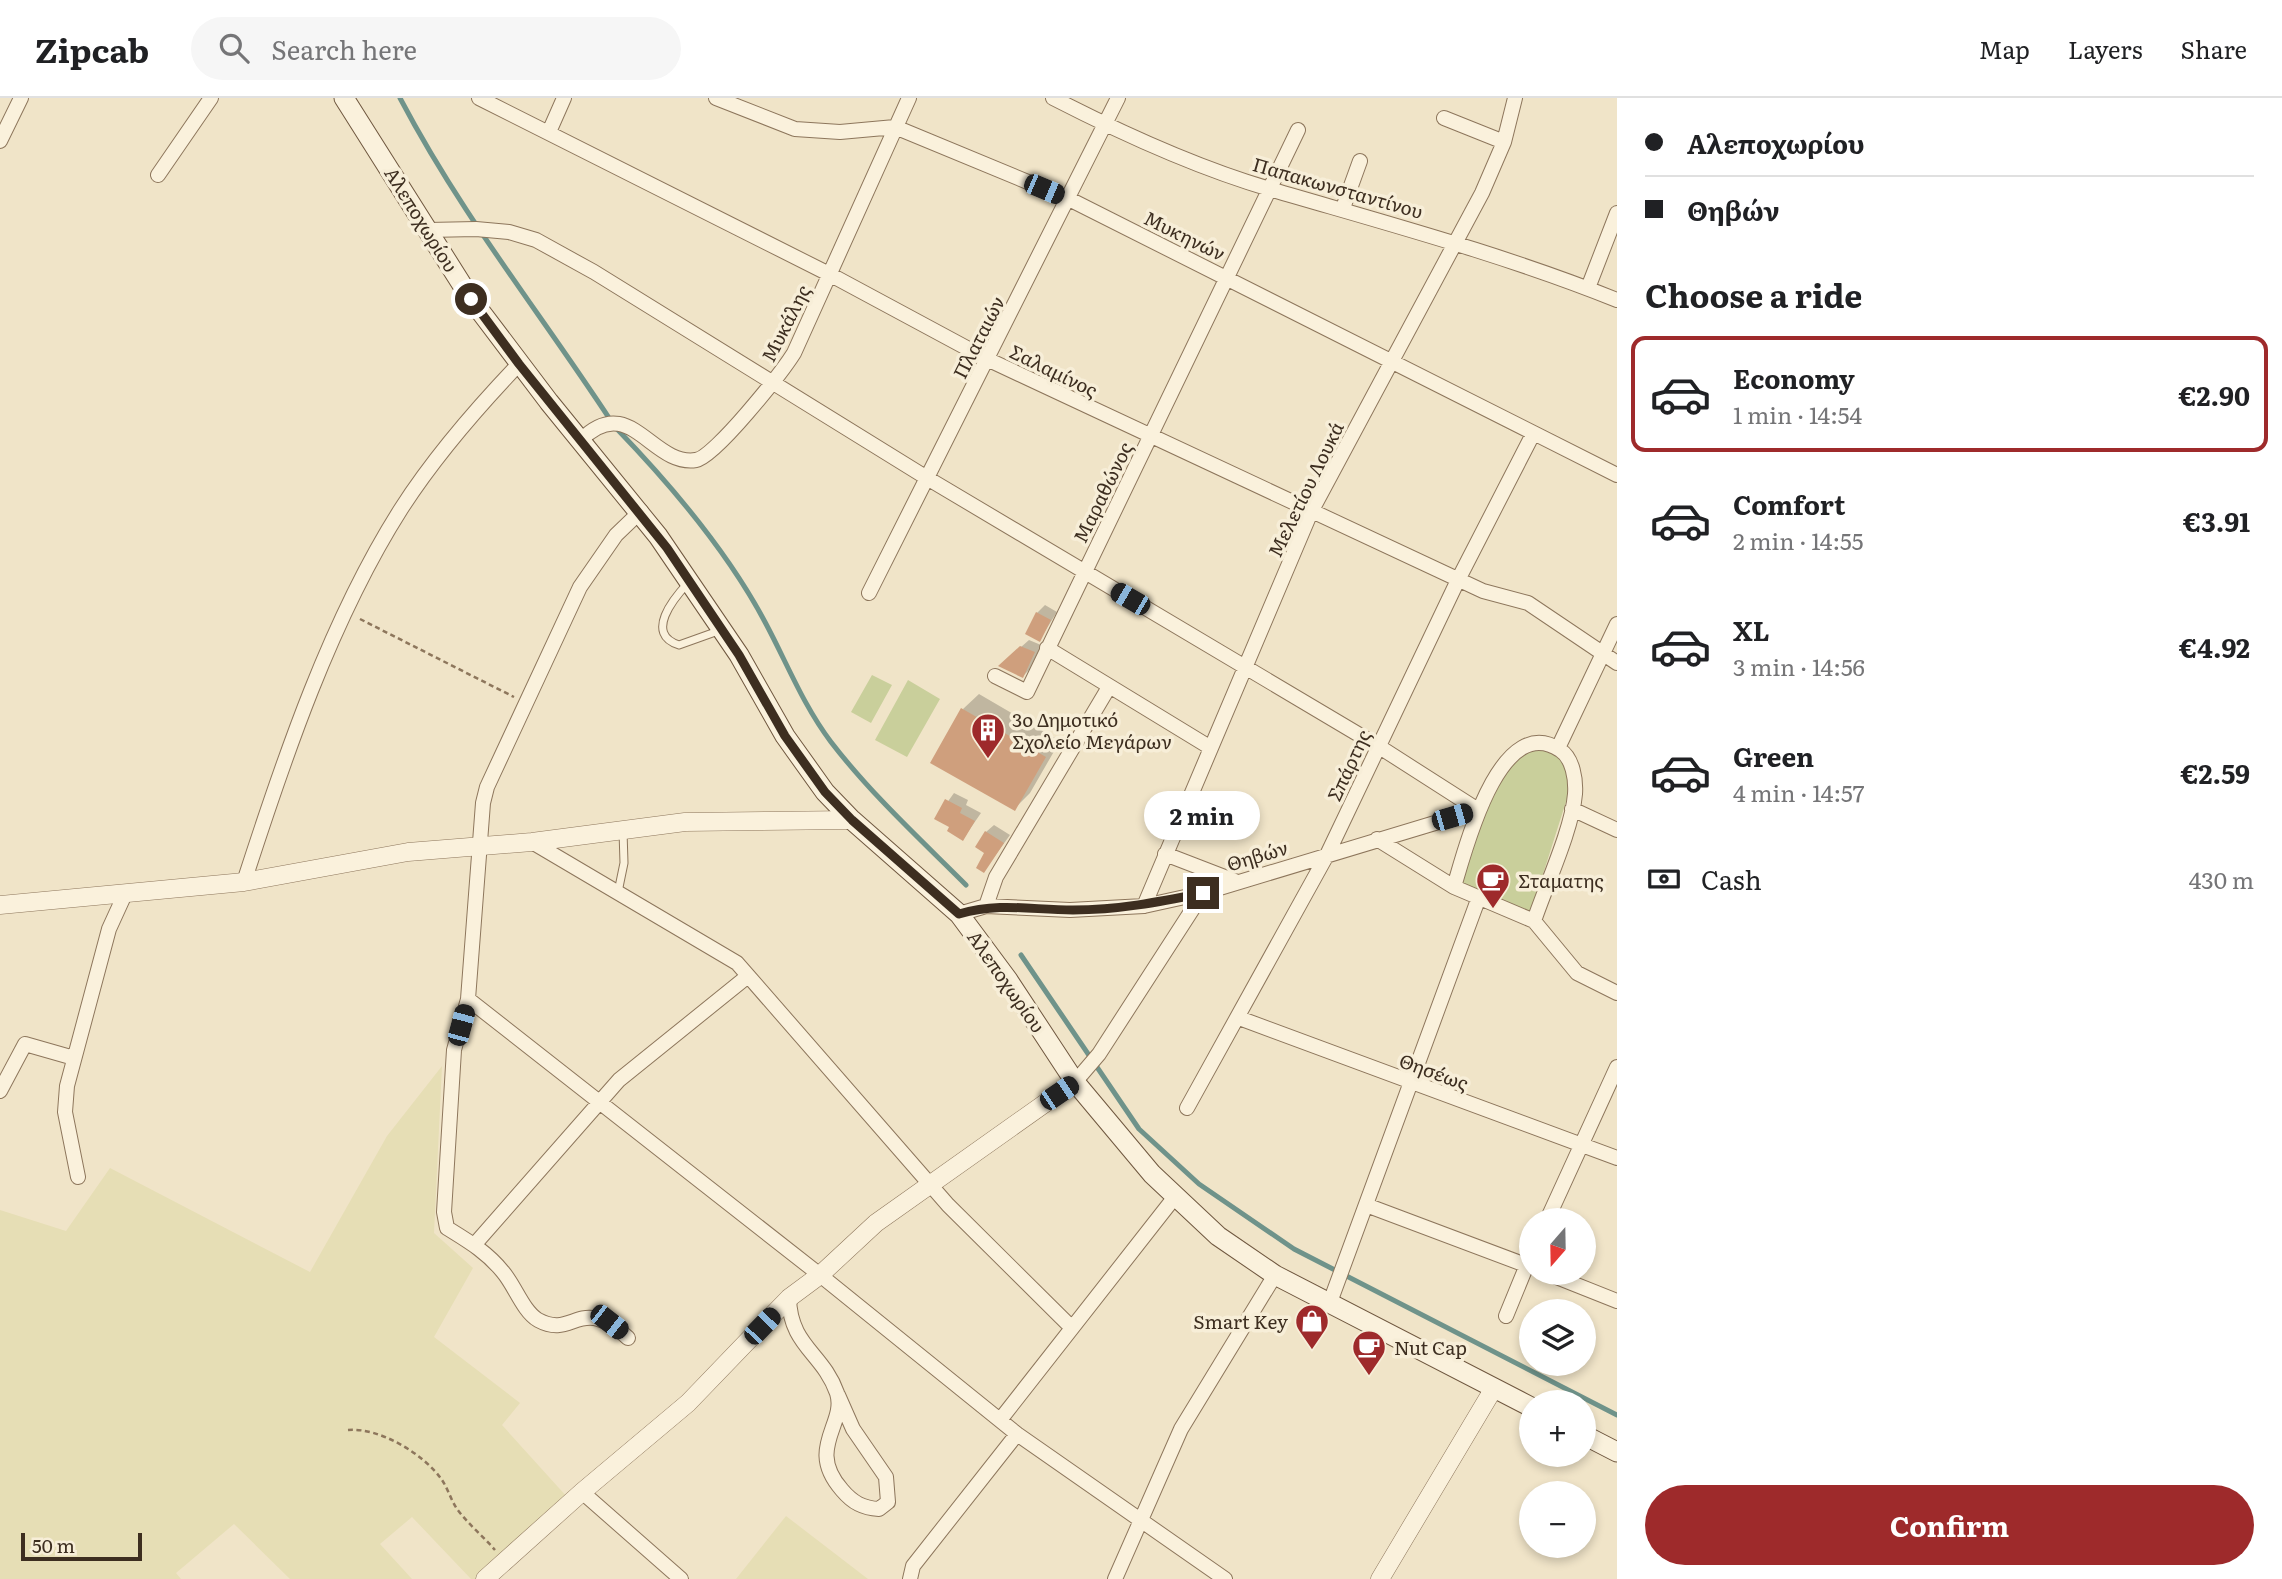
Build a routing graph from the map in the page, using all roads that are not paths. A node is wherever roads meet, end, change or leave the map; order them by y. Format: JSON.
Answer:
{"nodes":[{"id":1,"x":21,"y":98,"type":"edge"},
{"id":2,"x":211,"y":98,"type":"edge"},
{"id":3,"x":345,"y":98,"type":"edge"},
{"id":4,"x":479,"y":98,"type":"edge"},
{"id":5,"x":564,"y":98,"type":"edge"},
{"id":6,"x":716,"y":98,"type":"edge"},
{"id":7,"x":909,"y":98,"type":"edge"},
{"id":8,"x":1053,"y":98,"type":"edge"},
{"id":9,"x":1118,"y":98,"type":"edge"},
{"id":10,"x":1515,"y":98,"type":"edge"},
{"id":11,"x":1444,"y":118,"type":"dead end"},
{"id":12,"x":1105,"y":124,"type":"junction"},
{"id":13,"x":895,"y":127,"type":"junction"},
{"id":14,"x":1298,"y":130,"type":"dead end"},
{"id":15,"x":549,"y":132,"type":"junction"},
{"id":16,"x":0,"y":141,"type":"edge"},
{"id":17,"x":1504,"y":142,"type":"junction"},
{"id":18,"x":1360,"y":161,"type":"dead end"},
{"id":19,"x":158,"y":174,"type":"dead end"},
{"id":20,"x":1272,"y":190,"type":"junction"},
{"id":21,"x":1069,"y":199,"type":"junction"},
{"id":22,"x":1343,"y":208,"type":"junction"},
{"id":23,"x":1617,"y":213,"type":"edge"},
{"id":24,"x":428,"y":230,"type":"junction"},
{"id":25,"x":1458,"y":242,"type":"junction"},
{"id":26,"x":831,"y":275,"type":"junction"},
{"id":27,"x":1228,"y":278,"type":"junction"},
{"id":28,"x":1588,"y":288,"type":"junction"},
{"id":29,"x":1617,"y":300,"type":"edge"},
{"id":30,"x":989,"y":360,"type":"junction"},
{"id":31,"x":1393,"y":360,"type":"junction"},
{"id":32,"x":519,"y":364,"type":"junction"},
{"id":33,"x":772,"y":384,"type":"junction"},
{"id":34,"x":1533,"y":434,"type":"junction"},
{"id":35,"x":1150,"y":438,"type":"junction"},
{"id":36,"x":581,"y":440,"type":"junction"},
{"id":37,"x":1617,"y":475,"type":"edge"},
{"id":38,"x":927,"y":478,"type":"junction"},
{"id":39,"x":641,"y":511,"type":"junction"},
{"id":40,"x":1311,"y":512,"type":"junction"},
{"id":41,"x":1084,"y":572,"type":"junction"},
{"id":42,"x":1458,"y":580,"type":"junction"},
{"id":43,"x":690,"y":581,"type":"junction"},
{"id":44,"x":869,"y":593,"type":"dead end"},
{"id":45,"x":1617,"y":624,"type":"edge"},
{"id":46,"x":722,"y":630,"type":"junction"},
{"id":47,"x":1047,"y":648,"type":"junction"},
{"id":48,"x":1602,"y":655,"type":"junction"},
{"id":49,"x":1617,"y":663,"type":"edge"},
{"id":50,"x":1246,"y":667,"type":"junction"},
{"id":51,"x":995,"y":676,"type":"dead end"},
{"id":52,"x":1109,"y":687,"type":"junction"},
{"id":53,"x":1378,"y":746,"type":"junction"},
{"id":54,"x":1211,"y":748,"type":"junction"},
{"id":55,"x":1558,"y":748,"type":"junction"},
{"id":56,"x":1572,"y":809,"type":"junction"},
{"id":57,"x":1478,"y":810,"type":"junction"},
{"id":58,"x":852,"y":820,"type":"junction"},
{"id":59,"x":622,"y":830,"type":"junction"},
{"id":60,"x":1617,"y":831,"type":"edge"},
{"id":61,"x":1377,"y":839,"type":"junction"},
{"id":62,"x":532,"y":842,"type":"junction"},
{"id":63,"x":479,"y":847,"type":"junction"},
{"id":64,"x":1166,"y":854,"type":"junction"},
{"id":65,"x":1327,"y":855,"type":"junction"},
{"id":66,"x":1234,"y":881,"type":"junction"},
{"id":67,"x":244,"y":882,"type":"junction"},
{"id":68,"x":1454,"y":887,"type":"junction"},
{"id":69,"x":618,"y":892,"type":"junction"},
{"id":70,"x":1203,"y":893,"type":"junction"},
{"id":71,"x":125,"y":894,"type":"junction"},
{"id":72,"x":1479,"y":897,"type":"junction"},
{"id":73,"x":0,"y":905,"type":"edge"},
{"id":74,"x":986,"y":906,"type":"junction"},
{"id":75,"x":1144,"y":906,"type":"junction"},
{"id":76,"x":959,"y":914,"type":"junction"},
{"id":77,"x":1534,"y":921,"type":"junction"},
{"id":78,"x":748,"y":976,"type":"junction"},
{"id":79,"x":1617,"y":993,"type":"edge"},
{"id":80,"x":468,"y":999,"type":"junction"},
{"id":81,"x":1239,"y":1018,"type":"junction"},
{"id":82,"x":74,"y":1058,"type":"junction"},
{"id":83,"x":1617,"y":1067,"type":"edge"},
{"id":84,"x":1078,"y":1079,"type":"junction"},
{"id":85,"x":1409,"y":1083,"type":"junction"},
{"id":86,"x":0,"y":1091,"type":"edge"},
{"id":87,"x":598,"y":1103,"type":"junction"},
{"id":88,"x":1186,"y":1108,"type":"dead end"},
{"id":89,"x":1581,"y":1144,"type":"junction"},
{"id":90,"x":1617,"y":1158,"type":"edge"},
{"id":91,"x":78,"y":1177,"type":"dead end"},
{"id":92,"x":933,"y":1184,"type":"junction"},
{"id":93,"x":1174,"y":1198,"type":"junction"},
{"id":94,"x":1366,"y":1205,"type":"junction"},
{"id":95,"x":1552,"y":1208,"type":"edge"},
{"id":96,"x":475,"y":1244,"type":"junction"},
{"id":97,"x":1519,"y":1259,"type":"edge"},
{"id":98,"x":820,"y":1275,"type":"junction"},
{"id":99,"x":1275,"y":1275,"type":"junction"},
{"id":100,"x":1520,"y":1285,"type":"edge"},
{"id":101,"x":1577,"y":1285,"type":"edge"},
{"id":102,"x":1332,"y":1297,"type":"junction"},
{"id":103,"x":789,"y":1298,"type":"junction"},
{"id":104,"x":1617,"y":1301,"type":"edge"},
{"id":105,"x":1506,"y":1316,"type":"dead end"},
{"id":106,"x":1072,"y":1328,"type":"junction"},
{"id":107,"x":628,"y":1338,"type":"dead end"},
{"id":108,"x":1494,"y":1388,"type":"junction"},
{"id":109,"x":838,"y":1395,"type":"junction"},
{"id":110,"x":1519,"y":1401,"type":"edge"},
{"id":111,"x":1000,"y":1420,"type":"junction"},
{"id":112,"x":1017,"y":1434,"type":"junction"},
{"id":113,"x":1596,"y":1441,"type":"edge"},
{"id":114,"x":1617,"y":1452,"type":"edge"},
{"id":115,"x":582,"y":1492,"type":"junction"},
{"id":116,"x":1141,"y":1520,"type":"junction"},
{"id":117,"x":485,"y":1579,"type":"edge"},
{"id":118,"x":681,"y":1579,"type":"edge"},
{"id":119,"x":911,"y":1579,"type":"edge"},
{"id":120,"x":1115,"y":1579,"type":"edge"},
{"id":121,"x":1225,"y":1579,"type":"edge"},
{"id":122,"x":1380,"y":1579,"type":"edge"}],
"edges":[{"from":1,"to":16,"type":"street"},
{"from":2,"to":19,"type":"street"},
{"from":3,"to":24,"type":"main road","name":"Αλεποχωρίου"},
{"from":4,"to":15,"type":"street","name":"Σαλαμίνος"},
{"from":5,"to":15,"type":"street"},
{"from":6,"to":13,"type":"street","name":"Μυκηνών"},
{"from":7,"to":13,"type":"street","name":"Μυκάλης"},
{"from":8,"to":12,"type":"street","name":"Παπακωνσταντίνου"},
{"from":9,"to":12,"type":"street","name":"Πλαταιών"},
{"from":10,"to":17,"type":"street","name":"Μελετίου Λουκά"},
{"from":11,"to":17,"type":"street"},
{"from":12,"to":20,"type":"street","name":"Παπακωνσταντίνου"},
{"from":12,"to":21,"type":"street","name":"Πλαταιών"},
{"from":13,"to":21,"type":"street","name":"Μυκηνών"},
{"from":13,"to":26,"type":"street","name":"Μυκάλης"},
{"from":14,"to":20,"type":"street","name":"Μαραθώνος"},
{"from":15,"to":26,"type":"street","name":"Σαλαμίνος"},
{"from":17,"to":25,"type":"street","name":"Μελετίου Λουκά"},
{"from":18,"to":22,"type":"street"},
{"from":20,"to":22,"type":"street","name":"Παπακωνσταντίνου"},
{"from":20,"to":27,"type":"street","name":"Μαραθώνος"},
{"from":21,"to":27,"type":"street","name":"Μυκηνών"},
{"from":21,"to":30,"type":"street","name":"Πλαταιών"},
{"from":22,"to":25,"type":"street","name":"Παπακωνσταντίνου"},
{"from":23,"to":28,"type":"street"},
{"from":24,"to":32,"type":"main road","name":"Αλεποχωρίου"},
{"from":24,"to":33,"type":"street"},
{"from":25,"to":28,"type":"street","name":"Παπακωνσταντίνου"},
{"from":25,"to":31,"type":"street","name":"Μελετίου Λουκά"},
{"from":26,"to":30,"type":"street","name":"Σαλαμίνος"},
{"from":26,"to":33,"type":"street","name":"Μυκάλης"},
{"from":27,"to":31,"type":"street","name":"Μυκηνών"},
{"from":27,"to":35,"type":"street","name":"Μαραθώνος"},
{"from":28,"to":29,"type":"street","name":"Παπακωνσταντίνου"},
{"from":30,"to":35,"type":"street","name":"Σαλαμίνος"},
{"from":30,"to":38,"type":"street","name":"Πλαταιών"},
{"from":31,"to":34,"type":"street","name":"Μυκηνών"},
{"from":31,"to":40,"type":"street","name":"Μελετίου Λουκά"},
{"from":32,"to":36,"type":"main road","name":"Αλεποχωρίου"},
{"from":32,"to":67,"type":"street"},
{"from":33,"to":36,"type":"street","name":"Μυκάλης"},
{"from":33,"to":38,"type":"street"},
{"from":34,"to":37,"type":"street","name":"Μυκηνών"},
{"from":34,"to":42,"type":"street","name":"Σπάρτης"},
{"from":35,"to":40,"type":"street","name":"Σαλαμίνος"},
{"from":35,"to":41,"type":"street","name":"Μαραθώνος"},
{"from":36,"to":39,"type":"main road","name":"Αλεποχωρίου"},
{"from":38,"to":41,"type":"street"},
{"from":38,"to":44,"type":"street","name":"Πλαταιών"},
{"from":39,"to":43,"type":"main road","name":"Αλεποχωρίου"},
{"from":39,"to":63,"type":"street"},
{"from":40,"to":42,"type":"street","name":"Σαλαμίνος"},
{"from":40,"to":50,"type":"street","name":"Μελετίου Λουκά"},
{"from":41,"to":47,"type":"street","name":"Μαραθώνος"},
{"from":41,"to":50,"type":"street"},
{"from":42,"to":48,"type":"street","name":"Σαλαμίνος"},
{"from":42,"to":53,"type":"street","name":"Σπάρτης"},
{"from":43,"to":46,"type":"main road","name":"Αλεποχωρίου"},
{"from":43,"to":46,"type":"lane"},
{"from":45,"to":48,"type":"street"},
{"from":46,"to":58,"type":"main road","name":"Αλεποχωρίου"},
{"from":47,"to":51,"type":"street","name":"Μαραθώνος"},
{"from":47,"to":52,"type":"street"},
{"from":48,"to":49,"type":"street","name":"Σαλαμίνος"},
{"from":48,"to":55,"type":"street"},
{"from":50,"to":53,"type":"street"},
{"from":50,"to":54,"type":"street","name":"Μελετίου Λουκά"},
{"from":52,"to":54,"type":"street"},
{"from":52,"to":74,"type":"street"},
{"from":53,"to":57,"type":"street"},
{"from":53,"to":65,"type":"street","name":"Σπάρτης"},
{"from":54,"to":64,"type":"street","name":"Μελετίου Λουκά"},
{"from":55,"to":56,"type":"street"},
{"from":55,"to":57,"type":"street"},
{"from":56,"to":60,"type":"street"},
{"from":56,"to":77,"type":"street"},
{"from":57,"to":61,"type":"street","name":"Θηβών"},
{"from":57,"to":68,"type":"street"},
{"from":58,"to":59,"type":"street"},
{"from":58,"to":76,"type":"main road","name":"Αλεποχωρίου"},
{"from":59,"to":62,"type":"street"},
{"from":59,"to":69,"type":"lane"},
{"from":61,"to":65,"type":"street","name":"Θηβών"},
{"from":61,"to":68,"type":"street"},
{"from":62,"to":63,"type":"street"},
{"from":62,"to":69,"type":"street"},
{"from":63,"to":67,"type":"street"},
{"from":63,"to":80,"type":"street"},
{"from":64,"to":66,"type":"street"},
{"from":64,"to":75,"type":"street","name":"Μελετίου Λουκά"},
{"from":65,"to":66,"type":"street","name":"Θηβών"},
{"from":65,"to":81,"type":"street","name":"Σπάρτης"},
{"from":66,"to":70,"type":"street","name":"Θηβών"},
{"from":67,"to":71,"type":"street"},
{"from":68,"to":72,"type":"street"},
{"from":69,"to":78,"type":"street"},
{"from":70,"to":75,"type":"street","name":"Θηβών"},
{"from":70,"to":84,"type":"street"},
{"from":71,"to":73,"type":"street"},
{"from":71,"to":82,"type":"street"},
{"from":72,"to":77,"type":"street"},
{"from":72,"to":85,"type":"street"},
{"from":74,"to":75,"type":"street","name":"Θηβών"},
{"from":74,"to":76,"type":"street","name":"Θηβών"},
{"from":76,"to":84,"type":"main road","name":"Αλεποχωρίου"},
{"from":77,"to":79,"type":"street"},
{"from":78,"to":87,"type":"street"},
{"from":78,"to":92,"type":"street"},
{"from":80,"to":87,"type":"street"},
{"from":80,"to":96,"type":"street"},
{"from":81,"to":85,"type":"street","name":"Θησέως"},
{"from":81,"to":88,"type":"street","name":"Σπάρτης"},
{"from":82,"to":86,"type":"street"},
{"from":82,"to":91,"type":"street"},
{"from":83,"to":89,"type":"street"},
{"from":84,"to":92,"type":"street"},
{"from":84,"to":93,"type":"main road","name":"Αλεποχωρίου"},
{"from":85,"to":89,"type":"street","name":"Θησέως"},
{"from":85,"to":94,"type":"street"},
{"from":87,"to":96,"type":"street"},
{"from":87,"to":98,"type":"street"},
{"from":89,"to":90,"type":"street","name":"Θησέως"},
{"from":89,"to":95,"type":"street"},
{"from":92,"to":98,"type":"street"},
{"from":92,"to":106,"type":"street"},
{"from":93,"to":99,"type":"main road","name":"Αλεποχωρίου"},
{"from":93,"to":106,"type":"street"},
{"from":94,"to":97,"type":"street"},
{"from":94,"to":102,"type":"street"},
{"from":96,"to":107,"type":"street"},
{"from":98,"to":103,"type":"street"},
{"from":98,"to":111,"type":"street"},
{"from":99,"to":102,"type":"main road","name":"Αλεποχωρίου"},
{"from":99,"to":116,"type":"street"},
{"from":100,"to":105,"type":"street"},
{"from":101,"to":104,"type":"street"},
{"from":102,"to":108,"type":"main road","name":"Αλεποχωρίου"},
{"from":103,"to":109,"type":"street"},
{"from":103,"to":115,"type":"street"},
{"from":106,"to":111,"type":"street"},
{"from":108,"to":110,"type":"main road","name":"Αλεποχωρίου"},
{"from":108,"to":122,"type":"street"},
{"from":109,"to":109,"type":"street"},
{"from":111,"to":112,"type":"street"},
{"from":112,"to":116,"type":"street"},
{"from":112,"to":119,"type":"street"},
{"from":113,"to":114,"type":"main road"},
{"from":115,"to":117,"type":"street"},
{"from":115,"to":118,"type":"street"},
{"from":116,"to":120,"type":"street"},
{"from":116,"to":121,"type":"street"}]}
